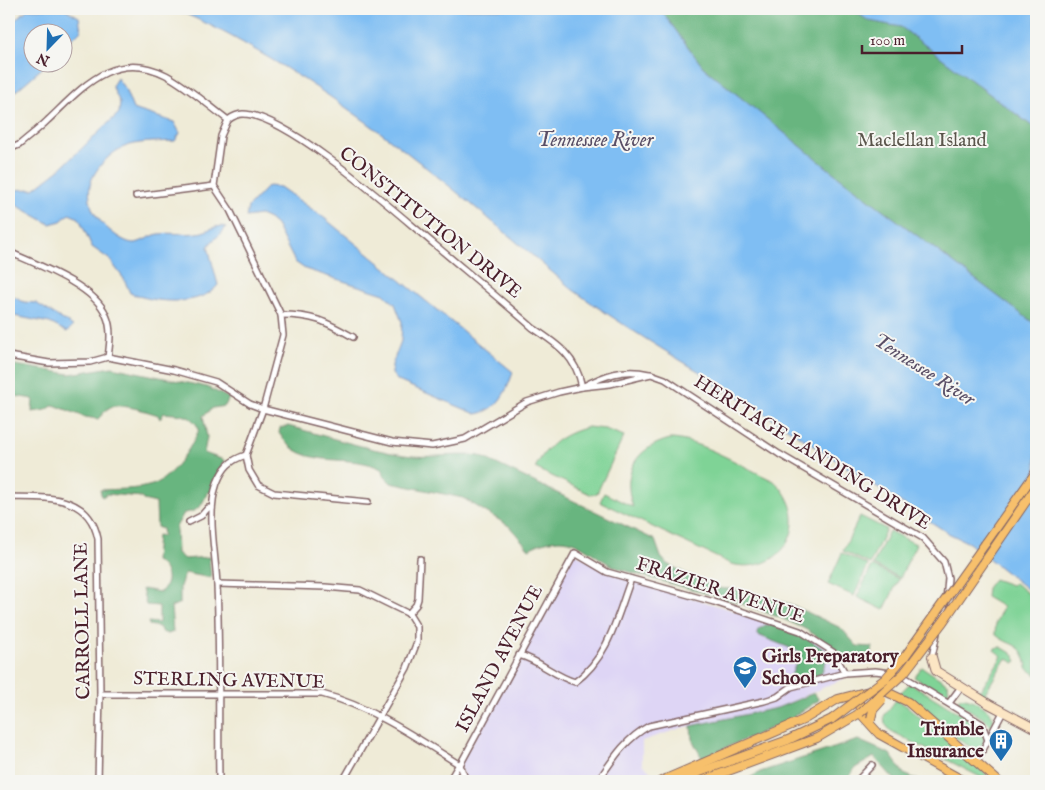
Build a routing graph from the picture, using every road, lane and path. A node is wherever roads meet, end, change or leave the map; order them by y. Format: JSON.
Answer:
{"nodes":[{"id":1,"x":228,"y":120,"type":"junction"},
{"id":2,"x":9,"y":148,"type":"edge"},
{"id":3,"x":214,"y":186,"type":"junction"},
{"id":4,"x":136,"y":196,"type":"dead end"},
{"id":5,"x":9,"y":252,"type":"edge"},
{"id":6,"x":280,"y":315,"type":"junction"},
{"id":7,"x":353,"y":337,"type":"dead end"},
{"id":8,"x":9,"y":356,"type":"edge"},
{"id":9,"x":108,"y":357,"type":"junction"},
{"id":10,"x":651,"y":374,"type":"junction"},
{"id":11,"x":582,"y":387,"type":"junction"},
{"id":12,"x":263,"y":409,"type":"junction"},
{"id":13,"x":246,"y":455,"type":"junction"},
{"id":14,"x":1036,"y":472,"type":"edge"},
{"id":15,"x":1036,"y":487,"type":"edge"},
{"id":16,"x":9,"y":497,"type":"edge"},
{"id":17,"x":368,"y":502,"type":"dead end"},
{"id":18,"x":212,"y":508,"type":"junction"},
{"id":19,"x":189,"y":522,"type":"dead end"},
{"id":20,"x":575,"y":553,"type":"joint"},
{"id":21,"x":420,"y":559,"type":"dead end"},
{"id":22,"x":631,"y":579,"type":"junction"},
{"id":23,"x":217,"y":584,"type":"junction"},
{"id":24,"x":408,"y":614,"type":"junction"},
{"id":25,"x":943,"y":622,"type":"junction"},
{"id":26,"x":519,"y":655,"type":"junction"},
{"id":27,"x":932,"y":657,"type":"joint"},
{"id":28,"x":844,"y":673,"type":"junction"},
{"id":29,"x":961,"y":687,"type":"junction"},
{"id":30,"x":100,"y":694,"type":"junction"},
{"id":31,"x":218,"y":694,"type":"junction"},
{"id":32,"x":859,"y":700,"type":"junction"},
{"id":33,"x":949,"y":703,"type":"junction"},
{"id":34,"x":1003,"y":712,"type":"junction"},
{"id":35,"x":860,"y":713,"type":"junction"},
{"id":36,"x":378,"y":717,"type":"junction"},
{"id":37,"x":1036,"y":729,"type":"edge"},
{"id":38,"x":886,"y":740,"type":"junction"},
{"id":39,"x":988,"y":740,"type":"junction"},
{"id":40,"x":977,"y":761,"type":"junction"},
{"id":41,"x":459,"y":765,"type":"junction"},
{"id":42,"x":872,"y":765,"type":"dead end"},
{"id":43,"x":98,"y":781,"type":"edge"},
{"id":44,"x":219,"y":781,"type":"edge"},
{"id":45,"x":343,"y":781,"type":"edge"},
{"id":46,"x":449,"y":781,"type":"edge"},
{"id":47,"x":466,"y":781,"type":"edge"},
{"id":48,"x":598,"y":781,"type":"edge"},
{"id":49,"x":661,"y":781,"type":"edge"},
{"id":50,"x":674,"y":781,"type":"edge"},
{"id":51,"x":701,"y":781,"type":"edge"},
{"id":52,"x":857,"y":781,"type":"edge"},
{"id":53,"x":964,"y":781,"type":"edge"},
{"id":54,"x":998,"y":781,"type":"edge"}],
"edges":[{"from":1,"to":2,"type":"street"},
{"from":1,"to":3,"type":"street"},
{"from":1,"to":11,"type":"street","name":"CONSTITUTION DRIVE"},
{"from":3,"to":4,"type":"street"},
{"from":3,"to":6,"type":"street"},
{"from":5,"to":9,"type":"street"},
{"from":6,"to":7,"type":"street"},
{"from":6,"to":12,"type":"street"},
{"from":8,"to":9,"type":"street","name":"HERITAGE LANDING DRIVE"},
{"from":9,"to":12,"type":"street","name":"HERITAGE LANDING DRIVE"},
{"from":10,"to":11,"type":"street","name":"HERITAGE LANDING DRIVE"},
{"from":10,"to":11,"type":"street","name":"HERITAGE LANDING DRIVE"},
{"from":10,"to":27,"type":"street","name":"HERITAGE LANDING DRIVE"},
{"from":11,"to":12,"type":"street","name":"HERITAGE LANDING DRIVE"},
{"from":12,"to":13,"type":"street"},
{"from":13,"to":17,"type":"street"},
{"from":13,"to":18,"type":"street"},
{"from":14,"to":32,"type":"main road","bridge":true},
{"from":15,"to":25,"type":"main road","bridge":true},
{"from":16,"to":30,"type":"street","name":"CARROLL LANE"},
{"from":18,"to":19,"type":"street"},
{"from":18,"to":23,"type":"street"},
{"from":20,"to":22,"type":"street","name":"FRAZIER AVENUE"},
{"from":20,"to":26,"type":"street","name":"ISLAND AVENUE"},
{"from":21,"to":24,"type":"street"},
{"from":22,"to":26,"type":"street"},
{"from":22,"to":28,"type":"street","name":"FRAZIER AVENUE"},
{"from":23,"to":24,"type":"street"},
{"from":23,"to":31,"type":"street"},
{"from":24,"to":36,"type":"street"},
{"from":25,"to":35,"type":"main road","bridge":true},
{"from":25,"to":38,"type":"main road","bridge":true},
{"from":26,"to":41,"type":"street","name":"ISLAND AVENUE"},
{"from":27,"to":29,"type":"street"},
{"from":28,"to":33,"type":"street"},
{"from":28,"to":48,"type":"street"},
{"from":29,"to":33,"type":"street"},
{"from":29,"to":34,"type":"street"},
{"from":30,"to":31,"type":"street","name":"STERLING AVENUE"},
{"from":30,"to":43,"type":"street","name":"CARROLL LANE"},
{"from":31,"to":36,"type":"street","name":"STERLING AVENUE"},
{"from":31,"to":44,"type":"street"},
{"from":32,"to":35,"type":"main road"},
{"from":32,"to":50,"type":"main road","bridge":true},
{"from":33,"to":39,"type":"street"},
{"from":34,"to":37,"type":"street"},
{"from":34,"to":39,"type":"street"},
{"from":35,"to":38,"type":"main road"},
{"from":35,"to":51,"type":"main road"},
{"from":36,"to":41,"type":"street","name":"STERLING AVENUE"},
{"from":36,"to":45,"type":"street"},
{"from":38,"to":53,"type":"main road"},
{"from":39,"to":40,"type":"street"},
{"from":40,"to":49,"type":"main road"},
{"from":40,"to":54,"type":"main road"},
{"from":41,"to":46,"type":"street","name":"ISLAND AVENUE"},
{"from":41,"to":47,"type":"street"},
{"from":42,"to":52,"type":"street"}]}
